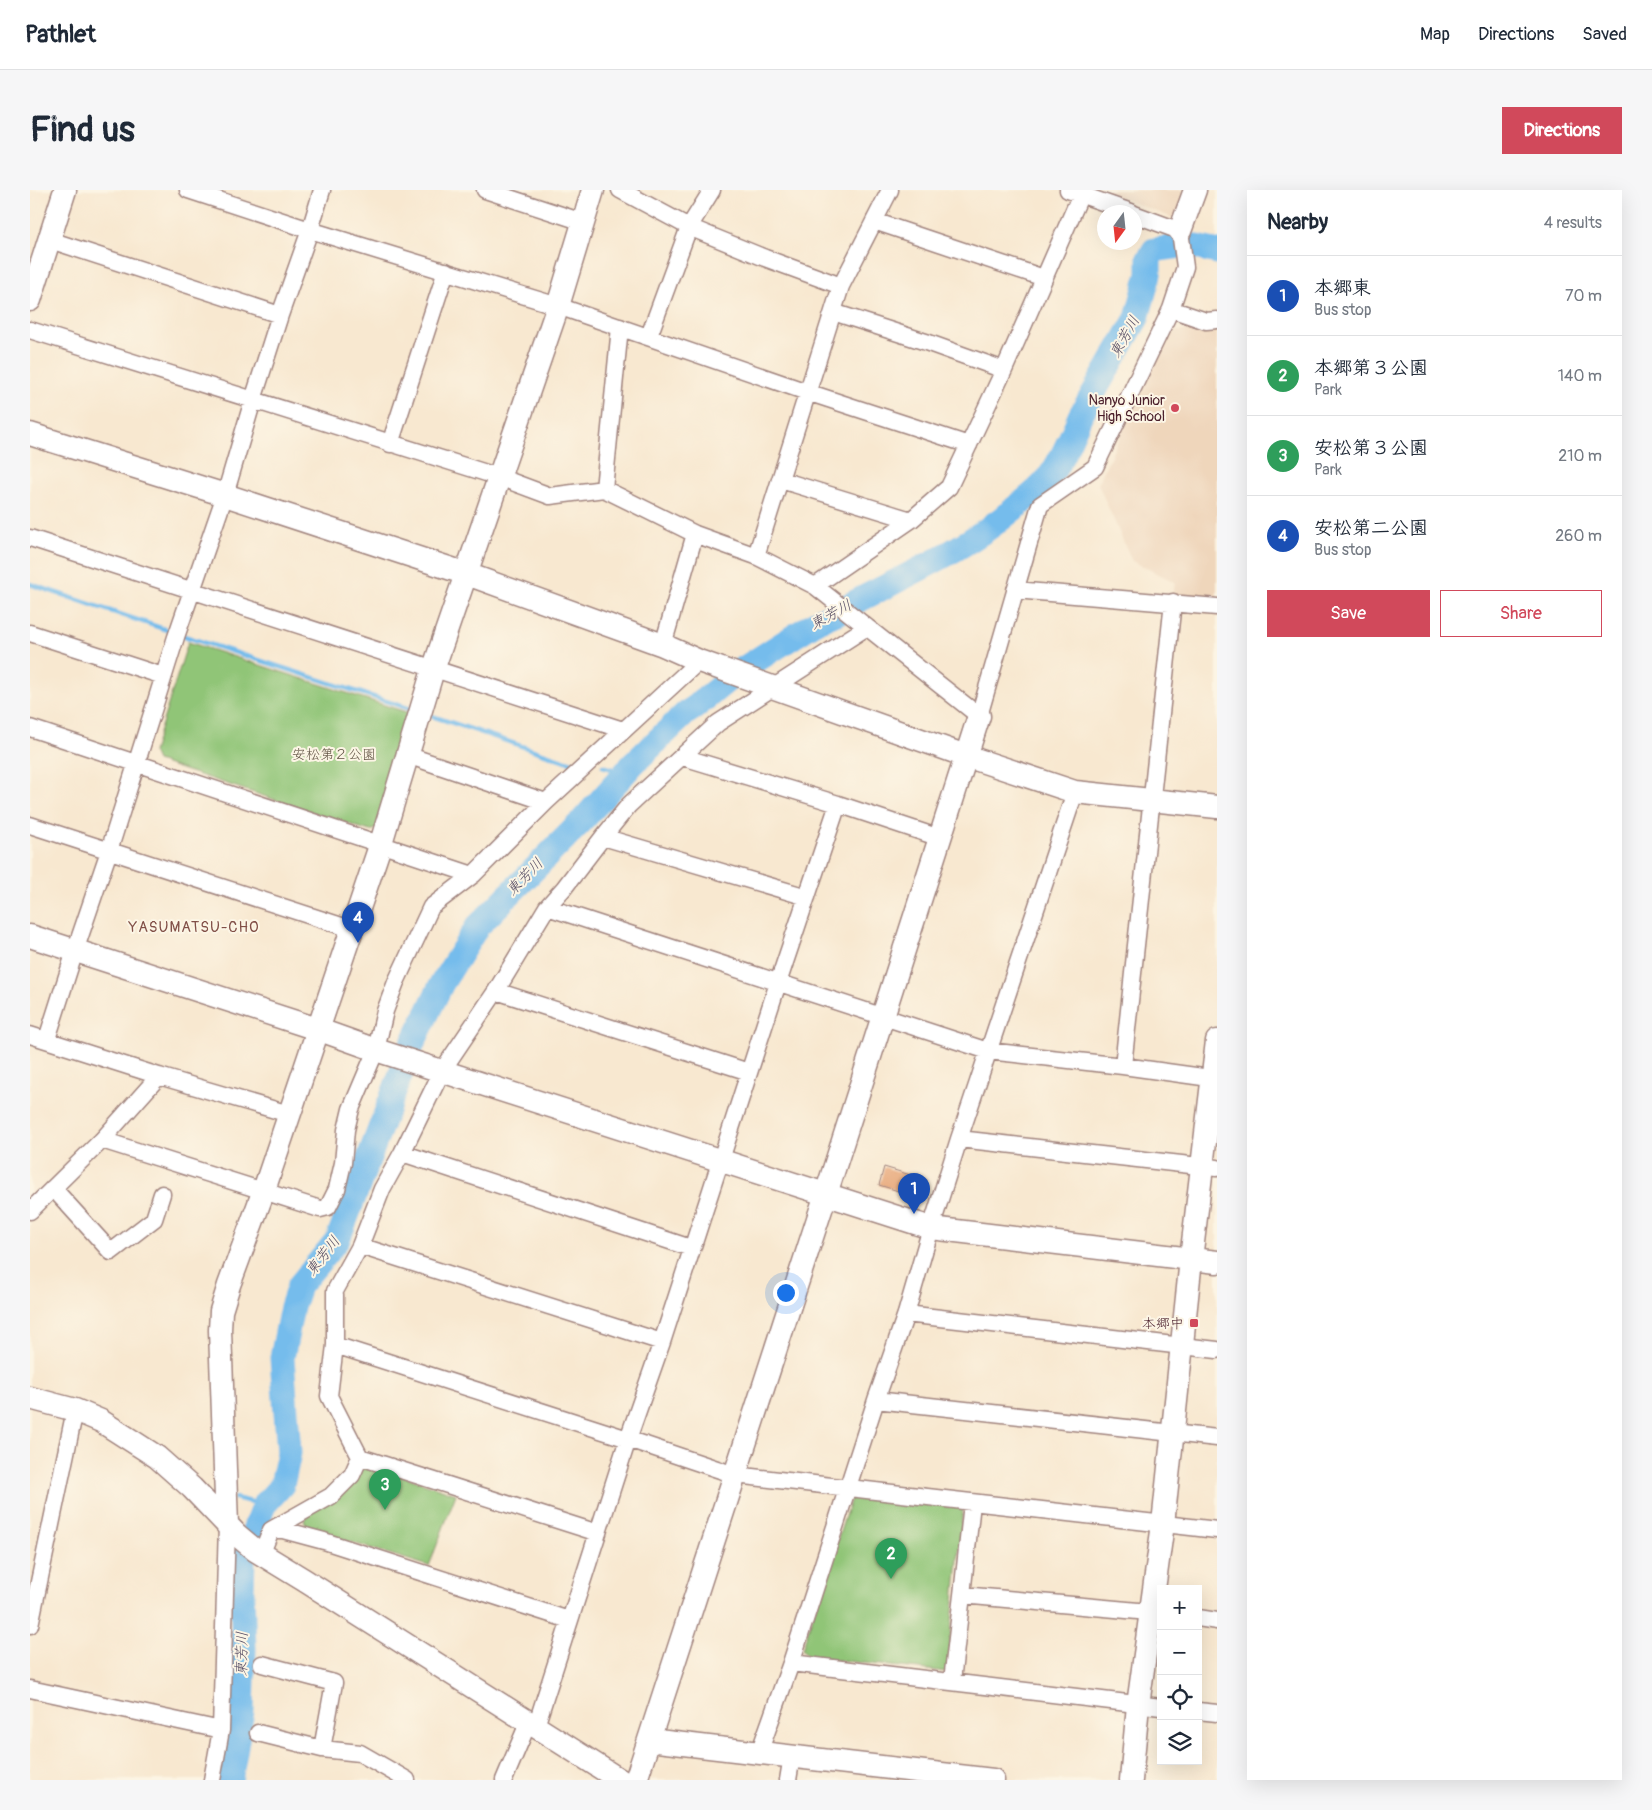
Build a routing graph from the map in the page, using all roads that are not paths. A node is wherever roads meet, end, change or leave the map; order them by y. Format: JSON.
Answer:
{"nodes":[{"id":1,"x":65,"y":190,"type":"edge"},
{"id":2,"x":188,"y":190,"type":"edge"},
{"id":3,"x":322,"y":190,"type":"edge"},
{"id":4,"x":485,"y":190,"type":"edge"},
{"id":5,"x":592,"y":190,"type":"edge"},
{"id":6,"x":620,"y":190,"type":"edge"},
{"id":7,"x":712,"y":190,"type":"edge"},
{"id":8,"x":890,"y":190,"type":"edge"},
{"id":9,"x":1195,"y":190,"type":"edge"},
{"id":10,"x":1075,"y":192,"type":"edge"},
{"id":11,"x":1111,"y":205,"type":"edge"},
{"id":12,"x":1142,"y":216,"type":"edge"},
{"id":13,"x":874,"y":221,"type":"junction"},
{"id":14,"x":583,"y":222,"type":"junction"},
{"id":15,"x":689,"y":227,"type":"junction"},
{"id":16,"x":310,"y":230,"type":"junction"},
{"id":17,"x":1180,"y":231,"type":"junction"},
{"id":18,"x":50,"y":240,"type":"junction"},
{"id":19,"x":446,"y":271,"type":"junction"},
{"id":20,"x":1044,"y":278,"type":"junction"},
{"id":21,"x":841,"y":286,"type":"junction"},
{"id":22,"x":30,"y":300,"type":"edge"},
{"id":23,"x":558,"y":306,"type":"junction"},
{"id":24,"x":1171,"y":309,"type":"junction"},
{"id":25,"x":834,"y":312,"type":"junction"},
{"id":26,"x":280,"y":314,"type":"junction"},
{"id":27,"x":1217,"y":320,"type":"edge"},
{"id":28,"x":620,"y":327,"type":"junction"},
{"id":29,"x":30,"y":330,"type":"edge"},
{"id":30,"x":649,"y":336,"type":"junction"},
{"id":31,"x":1004,"y":370,"type":"junction"},
{"id":32,"x":807,"y":392,"type":"junction"},
{"id":33,"x":253,"y":400,"type":"junction"},
{"id":34,"x":30,"y":434,"type":"edge"},
{"id":35,"x":390,"y":444,"type":"junction"},
{"id":36,"x":969,"y":445,"type":"junction"},
{"id":37,"x":499,"y":477,"type":"junction"},
{"id":38,"x":781,"y":480,"type":"junction"},
{"id":39,"x":604,"y":490,"type":"junction"},
{"id":40,"x":225,"y":495,"type":"junction"},
{"id":41,"x":911,"y":520,"type":"junction"},
{"id":42,"x":695,"y":534,"type":"junction"},
{"id":43,"x":30,"y":538,"type":"edge"},
{"id":44,"x":756,"y":556,"type":"junction"},
{"id":45,"x":467,"y":574,"type":"junction"},
{"id":46,"x":815,"y":586,"type":"junction"},
{"id":47,"x":1015,"y":590,"type":"junction"},
{"id":48,"x":192,"y":592,"type":"junction"},
{"id":49,"x":1173,"y":602,"type":"junction"},
{"id":50,"x":1217,"y":607,"type":"edge"},
{"id":51,"x":867,"y":627,"type":"junction"},
{"id":52,"x":30,"y":633,"type":"edge"},
{"id":53,"x":663,"y":645,"type":"junction"},
{"id":54,"x":699,"y":660,"type":"junction"},
{"id":55,"x":433,"y":670,"type":"junction"},
{"id":56,"x":163,"y":676,"type":"junction"},
{"id":57,"x":774,"y":686,"type":"junction"},
{"id":58,"x":979,"y":716,"type":"junction"},
{"id":59,"x":30,"y":728,"type":"edge"},
{"id":60,"x":623,"y":730,"type":"junction"},
{"id":61,"x":407,"y":755,"type":"junction"},
{"id":62,"x":966,"y":756,"type":"junction"},
{"id":63,"x":683,"y":757,"type":"junction"},
{"id":64,"x":136,"y":762,"type":"junction"},
{"id":65,"x":1075,"y":792,"type":"junction"},
{"id":66,"x":1150,"y":799,"type":"junction"},
{"id":67,"x":546,"y":802,"type":"junction"},
{"id":68,"x":838,"y":804,"type":"junction"},
{"id":69,"x":1217,"y":807,"type":"edge"},
{"id":70,"x":30,"y":824,"type":"edge"},
{"id":71,"x":603,"y":837,"type":"junction"},
{"id":72,"x":940,"y":838,"type":"junction"},
{"id":73,"x":381,"y":843,"type":"junction"},
{"id":74,"x":109,"y":852,"type":"junction"},
{"id":75,"x":473,"y":875,"type":"junction"},
{"id":76,"x":807,"y":897,"type":"junction"},
{"id":77,"x":547,"y":907,"type":"junction"},
{"id":78,"x":351,"y":929,"type":"junction"},
{"id":79,"x":30,"y":936,"type":"edge"},
{"id":80,"x":75,"y":950,"type":"junction"},
{"id":81,"x":778,"y":983,"type":"junction"},
{"id":82,"x":496,"y":991,"type":"junction"},
{"id":83,"x":882,"y":1017,"type":"junction"},
{"id":84,"x":317,"y":1030,"type":"junction"},
{"id":85,"x":36,"y":1039,"type":"edge"},
{"id":86,"x":1217,"y":1041,"type":"edge"},
{"id":87,"x":988,"y":1051,"type":"junction"},
{"id":88,"x":383,"y":1053,"type":"junction"},
{"id":89,"x":1123,"y":1066,"type":"junction"},
{"id":90,"x":439,"y":1071,"type":"junction"},
{"id":91,"x":749,"y":1072,"type":"junction"},
{"id":92,"x":159,"y":1076,"type":"junction"},
{"id":93,"x":1214,"y":1078,"type":"edge"},
{"id":94,"x":289,"y":1114,"type":"junction"},
{"id":95,"x":959,"y":1139,"type":"junction"},
{"id":96,"x":102,"y":1140,"type":"junction"},
{"id":97,"x":402,"y":1153,"type":"junction"},
{"id":98,"x":721,"y":1160,"type":"junction"},
{"id":99,"x":1210,"y":1168,"type":"edge"},
{"id":100,"x":53,"y":1188,"type":"junction"},
{"id":101,"x":264,"y":1190,"type":"junction"},
{"id":102,"x":162,"y":1194,"type":"dead end"},
{"id":103,"x":826,"y":1194,"type":"junction"},
{"id":104,"x":30,"y":1211,"type":"edge"},
{"id":105,"x":931,"y":1228,"type":"junction"},
{"id":106,"x":360,"y":1246,"type":"junction"},
{"id":107,"x":691,"y":1248,"type":"junction"},
{"id":108,"x":1191,"y":1259,"type":"junction"},
{"id":109,"x":1217,"y":1262,"type":"edge"},
{"id":110,"x":906,"y":1314,"type":"junction"},
{"id":111,"x":662,"y":1342,"type":"junction"},
{"id":112,"x":335,"y":1345,"type":"junction"},
{"id":113,"x":1182,"y":1346,"type":"junction"},
{"id":114,"x":1217,"y":1350,"type":"edge"},
{"id":115,"x":30,"y":1398,"type":"edge"},
{"id":116,"x":876,"y":1400,"type":"junction"},
{"id":117,"x":76,"y":1410,"type":"junction"},
{"id":118,"x":1173,"y":1432,"type":"junction"},
{"id":119,"x":1217,"y":1438,"type":"edge"},
{"id":120,"x":628,"y":1439,"type":"junction"},
{"id":121,"x":360,"y":1457,"type":"junction"},
{"id":122,"x":735,"y":1475,"type":"junction"},
{"id":123,"x":848,"y":1489,"type":"junction"},
{"id":124,"x":972,"y":1503,"type":"junction"},
{"id":125,"x":1163,"y":1524,"type":"junction"},
{"id":126,"x":232,"y":1530,"type":"junction"},
{"id":127,"x":272,"y":1530,"type":"junction"},
{"id":128,"x":1217,"y":1530,"type":"edge"},
{"id":129,"x":598,"y":1533,"type":"junction"},
{"id":130,"x":258,"y":1552,"type":"junction"},
{"id":131,"x":962,"y":1595,"type":"junction"},
{"id":132,"x":1156,"y":1613,"type":"edge"},
{"id":133,"x":1202,"y":1619,"type":"edge"},
{"id":134,"x":569,"y":1620,"type":"junction"},
{"id":135,"x":1217,"y":1621,"type":"edge"},
{"id":136,"x":30,"y":1624,"type":"edge"},
{"id":137,"x":262,"y":1664,"type":"dead end"},
{"id":138,"x":791,"y":1664,"type":"junction"},
{"id":139,"x":952,"y":1682,"type":"junction"},
{"id":140,"x":30,"y":1689,"type":"edge"},
{"id":141,"x":1138,"y":1705,"type":"junction"},
{"id":142,"x":1157,"y":1707,"type":"edge"},
{"id":143,"x":1202,"y":1711,"type":"edge"},
{"id":144,"x":1217,"y":1713,"type":"edge"},
{"id":145,"x":532,"y":1724,"type":"junction"},
{"id":146,"x":220,"y":1730,"type":"junction"},
{"id":147,"x":258,"y":1733,"type":"dead end"},
{"id":148,"x":649,"y":1740,"type":"junction"},
{"id":149,"x":322,"y":1749,"type":"junction"},
{"id":150,"x":759,"y":1753,"type":"junction"},
{"id":151,"x":792,"y":1756,"type":"junction"},
{"id":152,"x":212,"y":1780,"type":"edge"},
{"id":153,"x":406,"y":1780,"type":"edge"},
{"id":154,"x":504,"y":1780,"type":"edge"},
{"id":155,"x":620,"y":1780,"type":"edge"},
{"id":156,"x":636,"y":1780,"type":"edge"},
{"id":157,"x":788,"y":1780,"type":"edge"},
{"id":158,"x":993,"y":1780,"type":"edge"},
{"id":159,"x":1131,"y":1780,"type":"edge"}],
"edges":[{"from":1,"to":18,"type":"street"},
{"from":2,"to":16,"type":"street"},
{"from":3,"to":16,"type":"street"},
{"from":4,"to":14,"type":"street"},
{"from":5,"to":14,"type":"street"},
{"from":6,"to":15,"type":"street"},
{"from":7,"to":15,"type":"street"},
{"from":8,"to":13,"type":"street"},
{"from":9,"to":17,"type":"street"},
{"from":10,"to":11,"type":"street"},
{"from":10,"to":20,"type":"street"},
{"from":12,"to":17,"type":"street"},
{"from":13,"to":20,"type":"street"},
{"from":13,"to":21,"type":"street"},
{"from":14,"to":23,"type":"street"},
{"from":15,"to":21,"type":"street"},
{"from":15,"to":30,"type":"street"},
{"from":16,"to":19,"type":"street"},
{"from":16,"to":26,"type":"street"},
{"from":17,"to":24,"type":"street"},
{"from":18,"to":22,"type":"street"},
{"from":18,"to":26,"type":"street"},
{"from":19,"to":23,"type":"street"},
{"from":19,"to":35,"type":"street"},
{"from":20,"to":31,"type":"street"},
{"from":21,"to":25,"type":"street"},
{"from":23,"to":28,"type":"street"},
{"from":23,"to":37,"type":"street"},
{"from":24,"to":27,"type":"street"},
{"from":24,"to":47,"type":"street"},
{"from":25,"to":31,"type":"street"},
{"from":25,"to":32,"type":"street"},
{"from":26,"to":33,"type":"street"},
{"from":28,"to":30,"type":"street"},
{"from":28,"to":39,"type":"street"},
{"from":29,"to":33,"type":"street"},
{"from":30,"to":32,"type":"street"},
{"from":31,"to":36,"type":"street"},
{"from":32,"to":36,"type":"street"},
{"from":32,"to":38,"type":"street"},
{"from":33,"to":35,"type":"street"},
{"from":33,"to":40,"type":"street"},
{"from":34,"to":40,"type":"street"},
{"from":35,"to":37,"type":"street"},
{"from":36,"to":41,"type":"street"},
{"from":37,"to":39,"type":"street"},
{"from":37,"to":45,"type":"street"},
{"from":38,"to":41,"type":"street"},
{"from":38,"to":44,"type":"street"},
{"from":39,"to":42,"type":"street"},
{"from":40,"to":45,"type":"street"},
{"from":40,"to":48,"type":"street"},
{"from":41,"to":46,"type":"street"},
{"from":42,"to":44,"type":"street"},
{"from":42,"to":53,"type":"street"},
{"from":43,"to":48,"type":"street"},
{"from":44,"to":46,"type":"street"},
{"from":45,"to":53,"type":"street"},
{"from":45,"to":55,"type":"street"},
{"from":46,"to":51,"type":"street"},
{"from":47,"to":49,"type":"street"},
{"from":47,"to":58,"type":"street"},
{"from":48,"to":55,"type":"street"},
{"from":48,"to":56,"type":"street"},
{"from":49,"to":50,"type":"street"},
{"from":49,"to":66,"type":"street"},
{"from":51,"to":57,"type":"street"},
{"from":51,"to":58,"type":"street"},
{"from":52,"to":56,"type":"street"},
{"from":53,"to":54,"type":"street"},
{"from":54,"to":57,"type":"street"},
{"from":54,"to":60,"type":"street"},
{"from":55,"to":60,"type":"street"},
{"from":55,"to":61,"type":"street"},
{"from":56,"to":64,"type":"street"},
{"from":57,"to":62,"type":"street"},
{"from":57,"to":63,"type":"street"},
{"from":58,"to":62,"type":"street"},
{"from":59,"to":64,"type":"street"},
{"from":60,"to":67,"type":"street"},
{"from":61,"to":67,"type":"street"},
{"from":61,"to":73,"type":"street"},
{"from":62,"to":65,"type":"street"},
{"from":62,"to":72,"type":"street"},
{"from":63,"to":68,"type":"street"},
{"from":63,"to":71,"type":"street"},
{"from":64,"to":73,"type":"street"},
{"from":64,"to":74,"type":"street"},
{"from":65,"to":66,"type":"street"},
{"from":65,"to":87,"type":"street"},
{"from":66,"to":69,"type":"street"},
{"from":66,"to":89,"type":"street"},
{"from":67,"to":75,"type":"street"},
{"from":68,"to":72,"type":"street"},
{"from":68,"to":76,"type":"street"},
{"from":70,"to":74,"type":"street"},
{"from":71,"to":76,"type":"street"},
{"from":71,"to":77,"type":"street"},
{"from":72,"to":83,"type":"street"},
{"from":73,"to":75,"type":"street"},
{"from":73,"to":78,"type":"street"},
{"from":74,"to":78,"type":"street"},
{"from":74,"to":80,"type":"street"},
{"from":75,"to":88,"type":"street"},
{"from":76,"to":81,"type":"street"},
{"from":77,"to":81,"type":"street"},
{"from":77,"to":82,"type":"street"},
{"from":78,"to":84,"type":"street"},
{"from":79,"to":80,"type":"street"},
{"from":80,"to":84,"type":"street"},
{"from":80,"to":85,"type":"street"},
{"from":81,"to":83,"type":"street"},
{"from":81,"to":91,"type":"street"},
{"from":82,"to":90,"type":"street"},
{"from":82,"to":91,"type":"street"},
{"from":83,"to":87,"type":"street"},
{"from":83,"to":103,"type":"street"},
{"from":84,"to":88,"type":"street"},
{"from":84,"to":94,"type":"street"},
{"from":85,"to":92,"type":"street"},
{"from":86,"to":93,"type":"street"},
{"from":87,"to":89,"type":"street"},
{"from":87,"to":95,"type":"street"},
{"from":88,"to":90,"type":"street"},
{"from":88,"to":101,"type":"street"},
{"from":89,"to":93,"type":"street"},
{"from":90,"to":97,"type":"street"},
{"from":90,"to":98,"type":"street"},
{"from":91,"to":98,"type":"street"},
{"from":92,"to":94,"type":"street"},
{"from":92,"to":96,"type":"street"},
{"from":93,"to":99,"type":"street"},
{"from":94,"to":101,"type":"street"},
{"from":95,"to":99,"type":"street"},
{"from":95,"to":105,"type":"street"},
{"from":96,"to":100,"type":"street"},
{"from":96,"to":101,"type":"street"},
{"from":97,"to":106,"type":"street"},
{"from":97,"to":107,"type":"street"},
{"from":98,"to":103,"type":"street"},
{"from":98,"to":107,"type":"street"},
{"from":99,"to":108,"type":"street"},
{"from":100,"to":102,"type":"street"},
{"from":100,"to":104,"type":"street"},
{"from":101,"to":126,"type":"street"},
{"from":103,"to":105,"type":"street"},
{"from":103,"to":122,"type":"street"},
{"from":105,"to":108,"type":"street"},
{"from":105,"to":110,"type":"street"},
{"from":106,"to":111,"type":"street"},
{"from":106,"to":112,"type":"street"},
{"from":107,"to":111,"type":"street"},
{"from":108,"to":109,"type":"street"},
{"from":108,"to":113,"type":"street"},
{"from":110,"to":113,"type":"street"},
{"from":110,"to":116,"type":"street"},
{"from":111,"to":120,"type":"street"},
{"from":112,"to":120,"type":"street"},
{"from":112,"to":121,"type":"street"},
{"from":113,"to":114,"type":"street"},
{"from":113,"to":118,"type":"street"},
{"from":115,"to":117,"type":"street"},
{"from":116,"to":118,"type":"street"},
{"from":116,"to":123,"type":"street"},
{"from":117,"to":126,"type":"street"},
{"from":117,"to":136,"type":"street"},
{"from":118,"to":119,"type":"street"},
{"from":118,"to":125,"type":"street"},
{"from":120,"to":122,"type":"street"},
{"from":120,"to":129,"type":"street"},
{"from":121,"to":127,"type":"street"},
{"from":121,"to":129,"type":"street"},
{"from":122,"to":123,"type":"street"},
{"from":122,"to":148,"type":"street"},
{"from":123,"to":124,"type":"street"},
{"from":123,"to":138,"type":"street"},
{"from":124,"to":125,"type":"street"},
{"from":124,"to":131,"type":"street"},
{"from":125,"to":128,"type":"street"},
{"from":125,"to":132,"type":"street"},
{"from":126,"to":130,"type":"street"},
{"from":126,"to":146,"type":"street"},
{"from":127,"to":130,"type":"street"},
{"from":127,"to":134,"type":"street"},
{"from":129,"to":134,"type":"street"},
{"from":130,"to":145,"type":"street"},
{"from":131,"to":132,"type":"street"},
{"from":131,"to":139,"type":"street"},
{"from":132,"to":141,"type":"street"},
{"from":133,"to":135,"type":"street"},
{"from":134,"to":145,"type":"street"},
{"from":137,"to":149,"type":"street"},
{"from":138,"to":139,"type":"street"},
{"from":138,"to":150,"type":"street"},
{"from":139,"to":141,"type":"street"},
{"from":140,"to":146,"type":"street"},
{"from":141,"to":142,"type":"street"},
{"from":141,"to":159,"type":"street"},
{"from":143,"to":144,"type":"street"},
{"from":145,"to":154,"type":"street"},
{"from":145,"to":155,"type":"street"},
{"from":146,"to":152,"type":"street"},
{"from":147,"to":149,"type":"street"},
{"from":148,"to":150,"type":"street"},
{"from":148,"to":156,"type":"street"},
{"from":149,"to":153,"type":"street"},
{"from":150,"to":151,"type":"street"},
{"from":151,"to":157,"type":"street"},
{"from":151,"to":158,"type":"street"}]}
